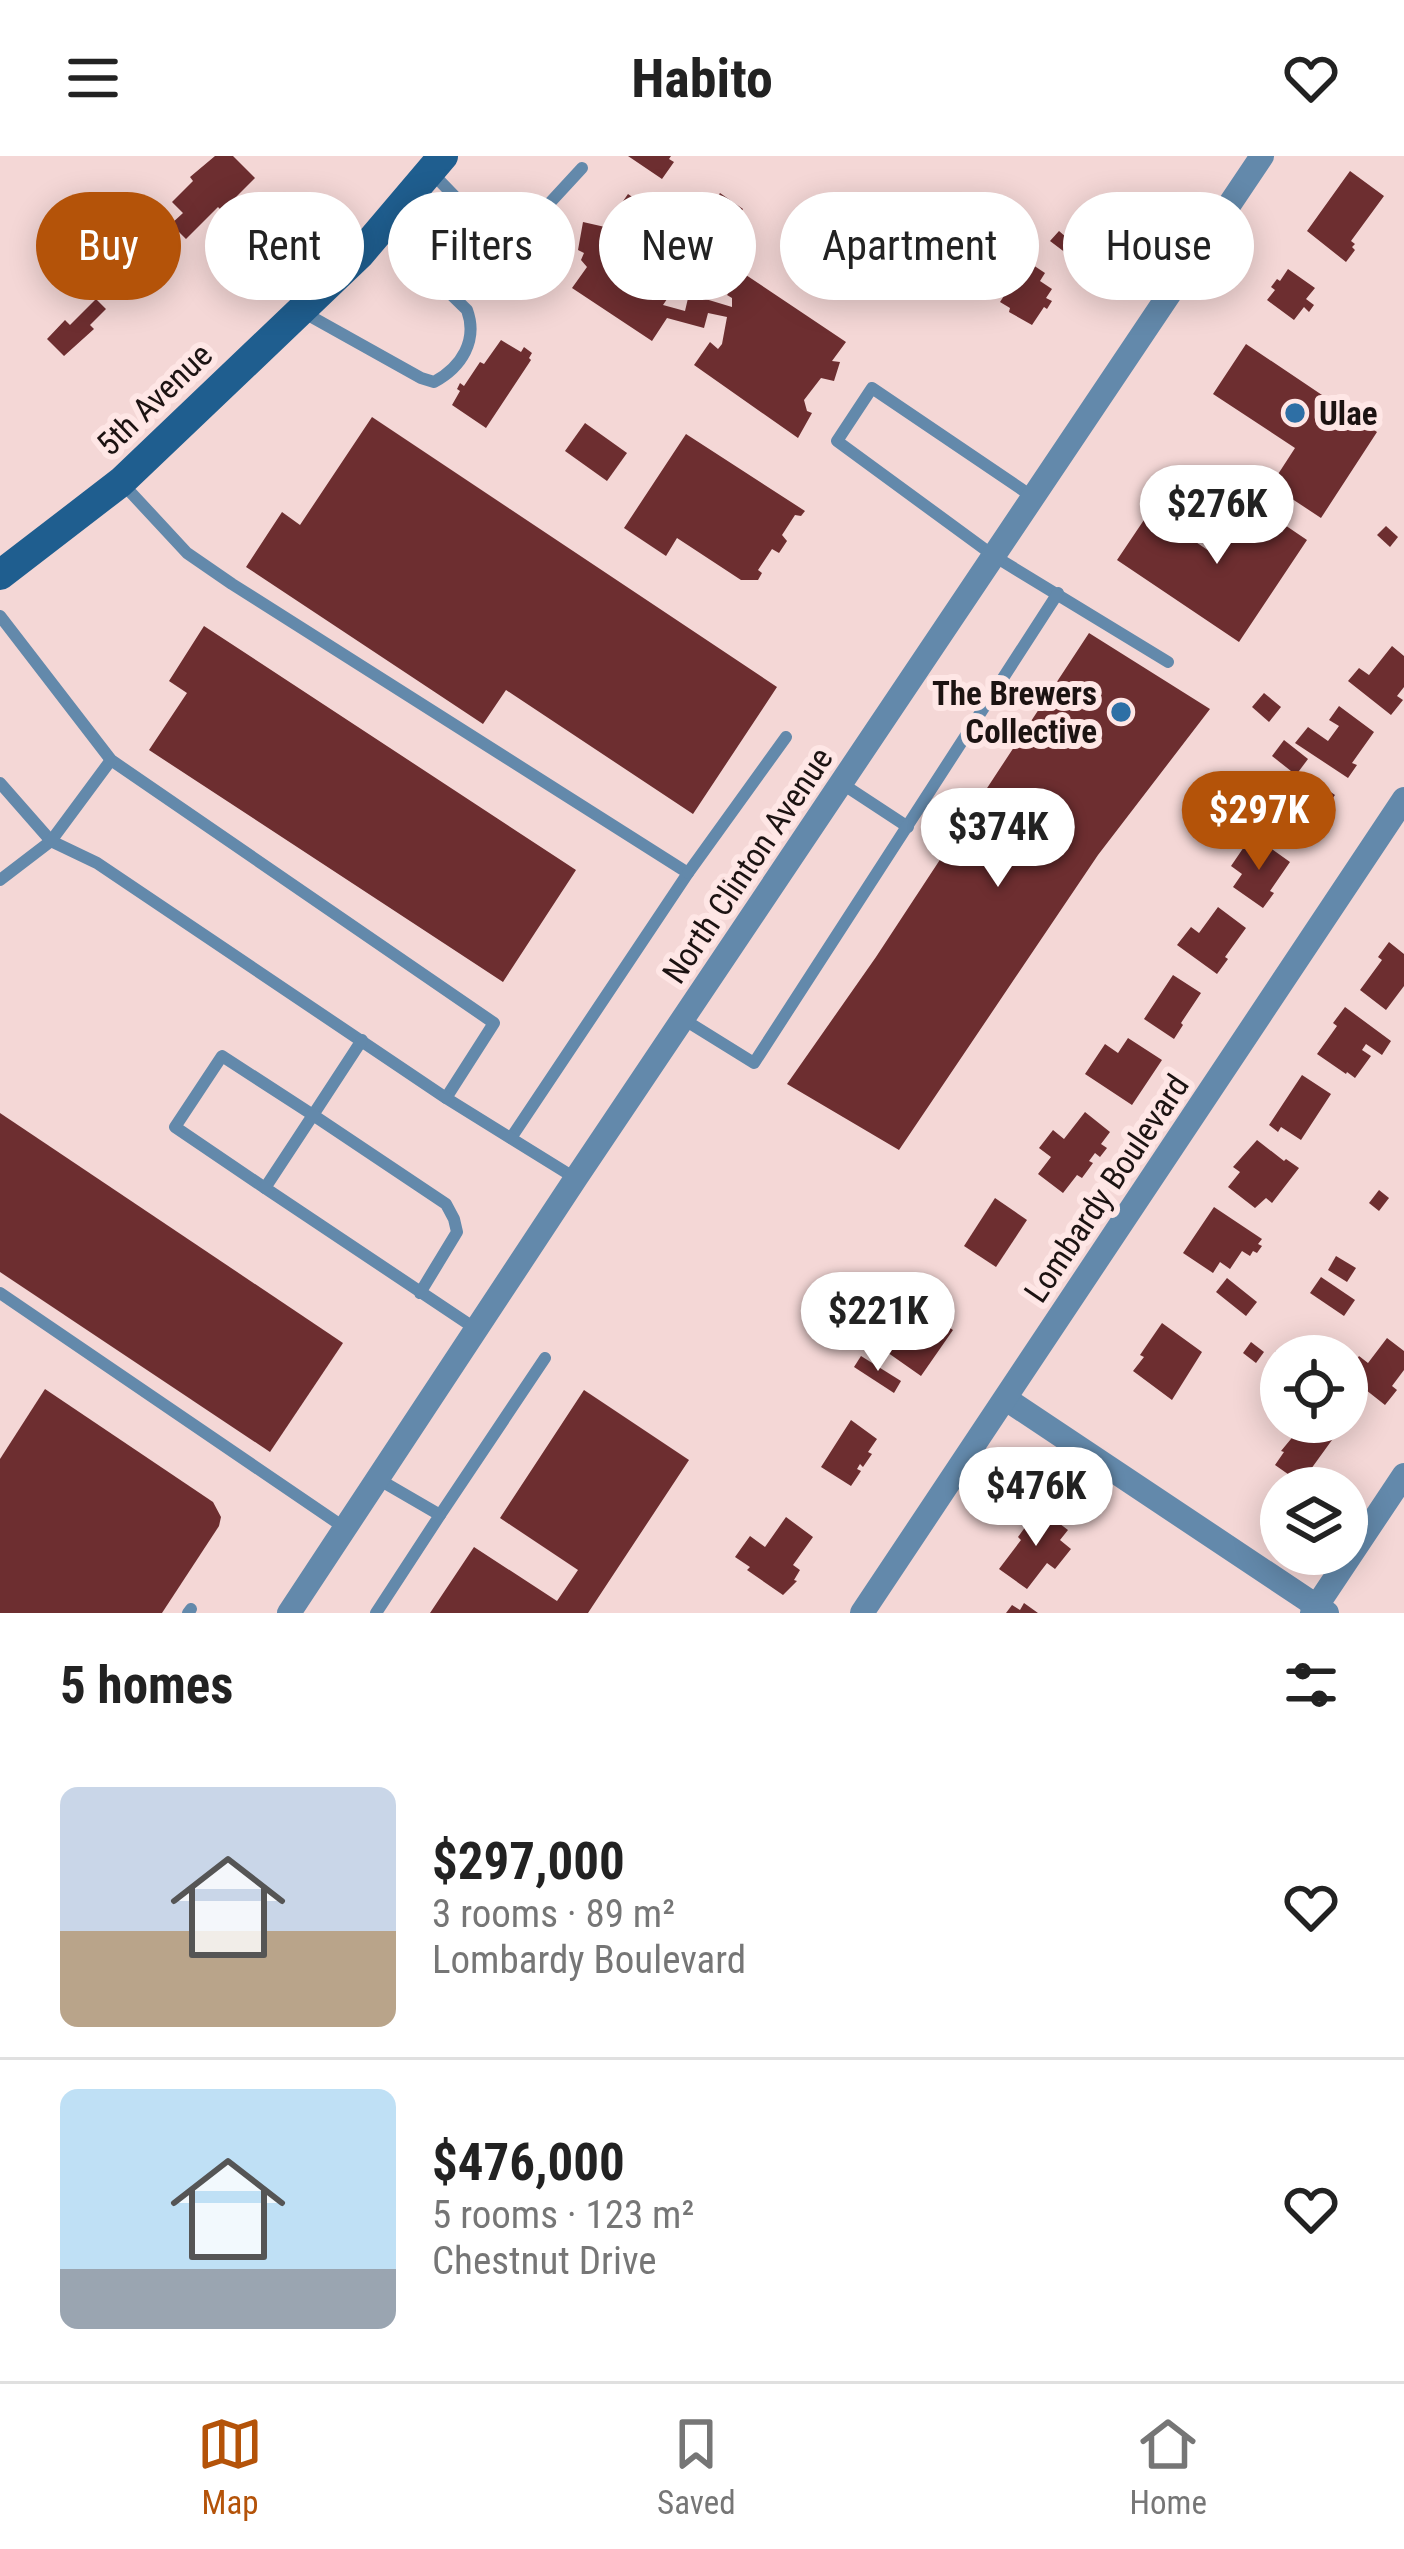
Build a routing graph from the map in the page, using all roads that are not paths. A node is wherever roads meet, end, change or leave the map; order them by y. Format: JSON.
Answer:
{"nodes":[{"id":1,"x":1262,"y":156,"type":"edge"},
{"id":2,"x":436,"y":164,"type":"edge"},
{"id":3,"x":582,"y":168,"type":"dead end"},
{"id":4,"x":382,"y":227,"type":"junction"},
{"id":5,"x":299,"y":310,"type":"junction"},
{"id":6,"x":122,"y":482,"type":"junction"},
{"id":7,"x":1033,"y":497,"type":"junction"},
{"id":8,"x":994,"y":556,"type":"junction"},
{"id":9,"x":0,"y":574,"type":"edge"},
{"id":10,"x":1058,"y":593,"type":"junction"},
{"id":11,"x":0,"y":616,"type":"edge"},
{"id":12,"x":1168,"y":662,"type":"dead end"},
{"id":13,"x":785,"y":737,"type":"dead end"},
{"id":14,"x":111,"y":760,"type":"junction"},
{"id":15,"x":0,"y":783,"type":"edge"},
{"id":16,"x":842,"y":783,"type":"junction"},
{"id":17,"x":1404,"y":799,"type":"edge"},
{"id":18,"x":908,"y":827,"type":"junction"},
{"id":19,"x":51,"y":841,"type":"junction"},
{"id":20,"x":688,"y":873,"type":"junction"},
{"id":21,"x":0,"y":880,"type":"edge"},
{"id":22,"x":683,"y":1019,"type":"junction"},
{"id":23,"x":362,"y":1040,"type":"junction"},
{"id":24,"x":446,"y":1098,"type":"junction"},
{"id":25,"x":313,"y":1115,"type":"junction"},
{"id":26,"x":511,"y":1138,"type":"junction"},
{"id":27,"x":576,"y":1178,"type":"junction"},
{"id":28,"x":265,"y":1188,"type":"junction"},
{"id":29,"x":420,"y":1293,"type":"junction"},
{"id":30,"x":0,"y":1294,"type":"edge"},
{"id":31,"x":476,"y":1329,"type":"junction"},
{"id":32,"x":545,"y":1358,"type":"dead end"},
{"id":33,"x":1006,"y":1399,"type":"junction"},
{"id":34,"x":1404,"y":1475,"type":"edge"},
{"id":35,"x":378,"y":1479,"type":"junction"},
{"id":36,"x":440,"y":1515,"type":"junction"},
{"id":37,"x":345,"y":1528,"type":"junction"},
{"id":38,"x":1318,"y":1611,"type":"edge"},
{"id":39,"x":289,"y":1613,"type":"edge"},
{"id":40,"x":376,"y":1613,"type":"edge"},
{"id":41,"x":862,"y":1613,"type":"edge"}],
"edges":[{"from":1,"to":7,"type":"street","name":"North Clinton Avenue"},
{"from":2,"to":3,"type":"lane"},
{"from":2,"to":4,"type":"main road","name":"5th Avenue"},
{"from":4,"to":5,"type":"main road","name":"5th Avenue"},
{"from":4,"to":5,"type":"lane"},
{"from":5,"to":6,"type":"main road","name":"5th Avenue"},
{"from":6,"to":9,"type":"main road","name":"5th Avenue"},
{"from":6,"to":20,"type":"lane"},
{"from":7,"to":8,"type":"street","name":"North Clinton Avenue"},
{"from":7,"to":8,"type":"lane"},
{"from":8,"to":10,"type":"lane"},
{"from":8,"to":16,"type":"street","name":"North Clinton Avenue"},
{"from":10,"to":12,"type":"lane"},
{"from":10,"to":18,"type":"lane"},
{"from":11,"to":14,"type":"lane"},
{"from":13,"to":20,"type":"lane"},
{"from":14,"to":19,"type":"lane"},
{"from":14,"to":24,"type":"lane"},
{"from":15,"to":19,"type":"lane"},
{"from":16,"to":18,"type":"lane"},
{"from":16,"to":22,"type":"street","name":"North Clinton Avenue"},
{"from":17,"to":33,"type":"street","name":"Lombardy Boulevard"},
{"from":18,"to":22,"type":"lane"},
{"from":19,"to":21,"type":"lane"},
{"from":19,"to":23,"type":"lane"},
{"from":20,"to":26,"type":"lane"},
{"from":22,"to":27,"type":"street","name":"North Clinton Avenue"},
{"from":23,"to":24,"type":"lane"},
{"from":23,"to":25,"type":"lane"},
{"from":24,"to":26,"type":"lane"},
{"from":25,"to":28,"type":"lane"},
{"from":25,"to":28,"type":"lane"},
{"from":25,"to":29,"type":"lane"},
{"from":26,"to":27,"type":"lane"},
{"from":27,"to":31,"type":"street","name":"North Clinton Avenue"},
{"from":28,"to":29,"type":"lane"},
{"from":29,"to":31,"type":"lane"},
{"from":30,"to":37,"type":"lane"},
{"from":31,"to":35,"type":"street","name":"North Clinton Avenue"},
{"from":32,"to":36,"type":"lane"},
{"from":33,"to":38,"type":"street"},
{"from":33,"to":41,"type":"street","name":"Lombardy Boulevard"},
{"from":34,"to":38,"type":"street"},
{"from":35,"to":36,"type":"lane"},
{"from":35,"to":37,"type":"street","name":"North Clinton Avenue"},
{"from":36,"to":40,"type":"lane"},
{"from":37,"to":39,"type":"street","name":"North Clinton Avenue"}]}
